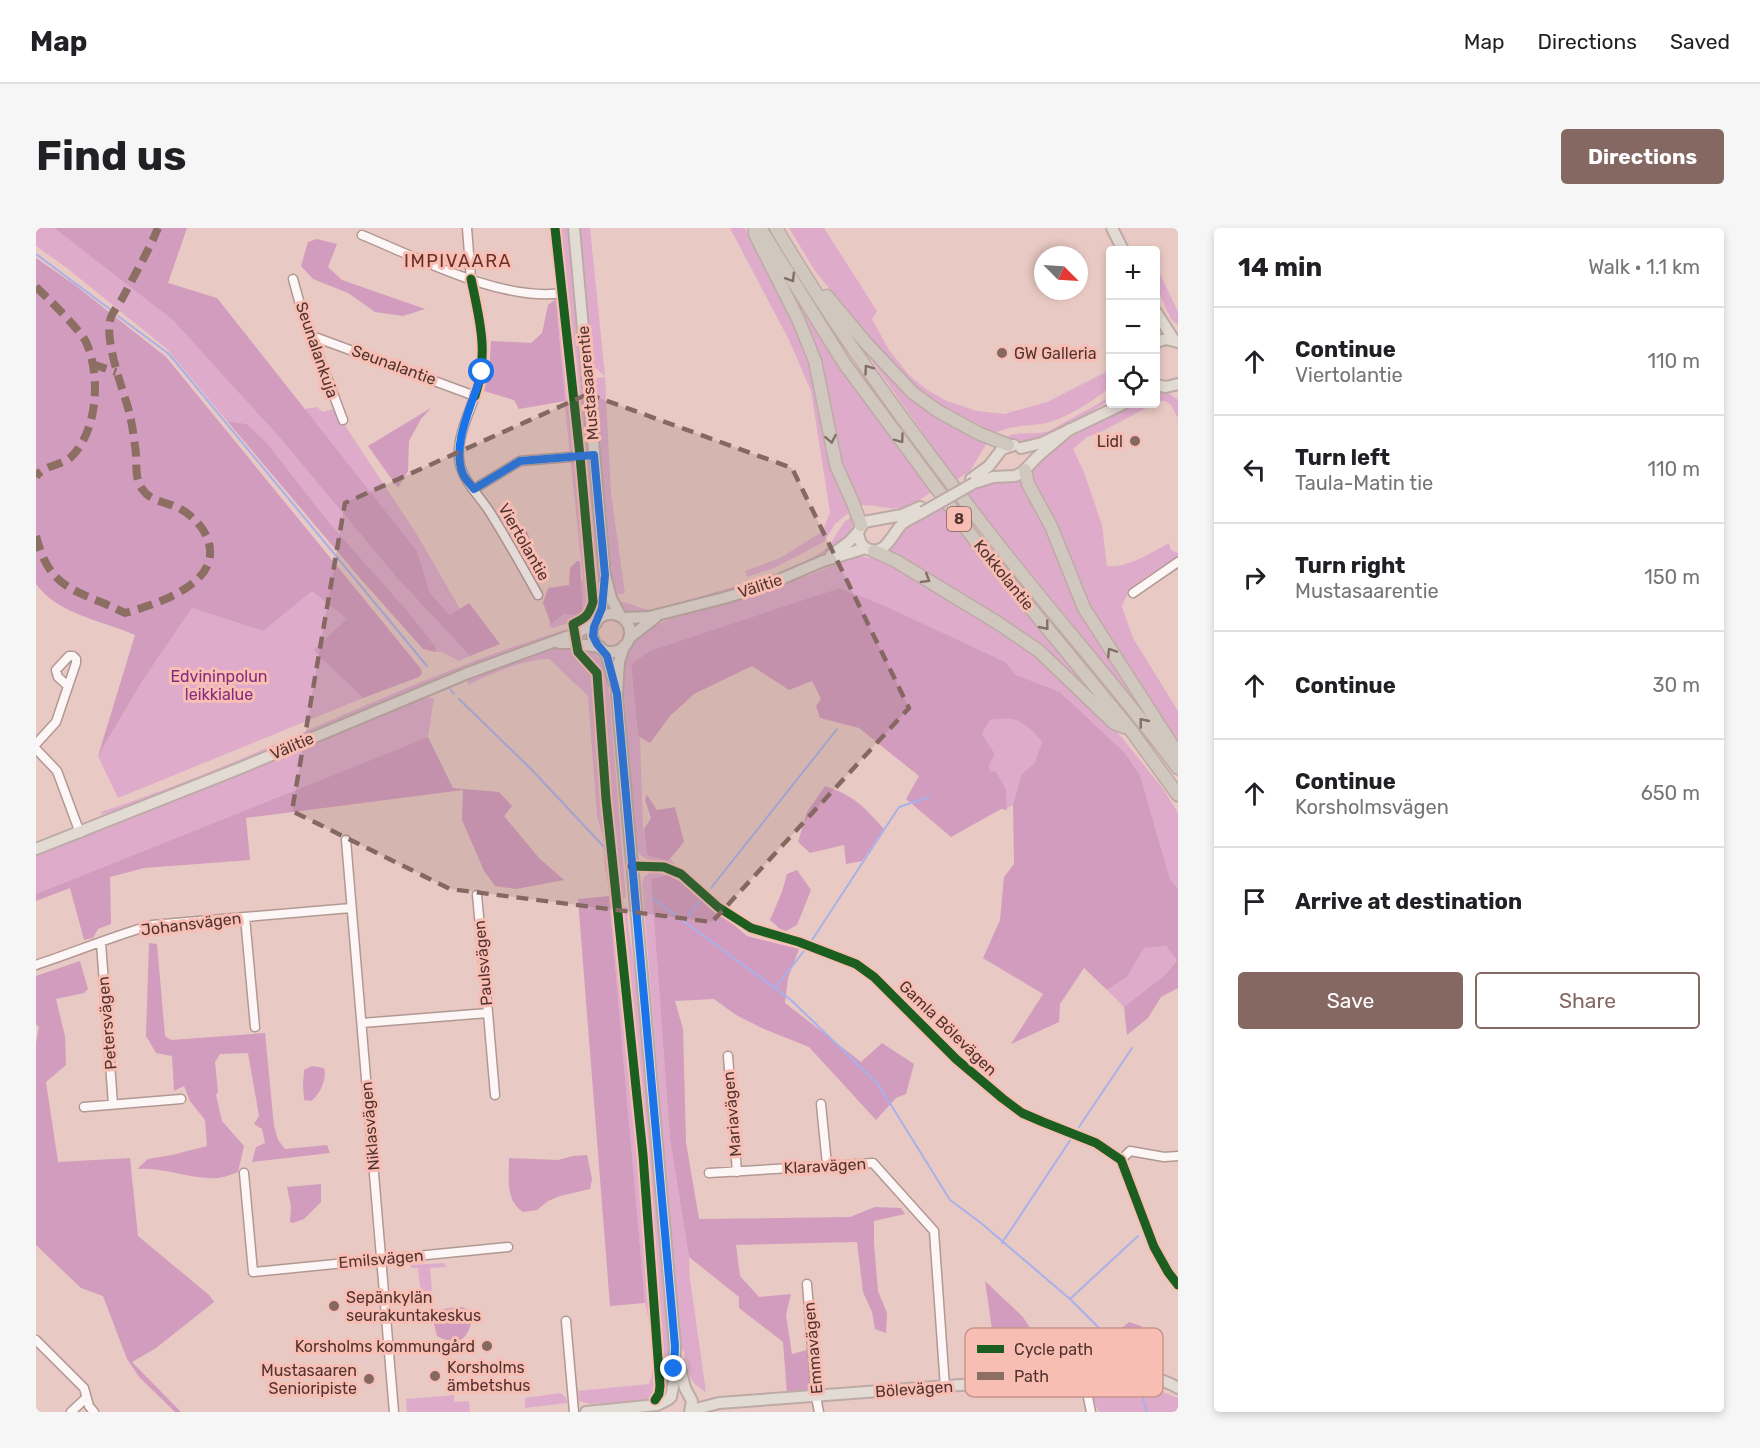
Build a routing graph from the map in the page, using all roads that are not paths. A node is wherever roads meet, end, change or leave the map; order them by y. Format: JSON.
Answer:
{"nodes":[{"id":1,"x":467,"y":228,"type":"edge"},
{"id":2,"x":574,"y":228,"type":"edge"},
{"id":3,"x":755,"y":228,"type":"edge"},
{"id":4,"x":760,"y":228,"type":"edge"},
{"id":5,"x":776,"y":228,"type":"edge"},
{"id":6,"x":1112,"y":228,"type":"edge"},
{"id":7,"x":362,"y":235,"type":"dead end"},
{"id":8,"x":1121,"y":246,"type":"edge"},
{"id":9,"x":790,"y":252,"type":"junction"},
{"id":10,"x":293,"y":279,"type":"dead end"},
{"id":11,"x":471,"y":279,"type":"junction"},
{"id":12,"x":562,"y":293,"type":"dead end"},
{"id":13,"x":1160,"y":319,"type":"edge"},
{"id":14,"x":312,"y":336,"type":"junction"},
{"id":15,"x":1160,"y":341,"type":"edge"},
{"id":16,"x":1176,"y":341,"type":"edge"},
{"id":17,"x":1178,"y":384,"type":"edge"},
{"id":18,"x":1160,"y":386,"type":"edge"},
{"id":19,"x":1160,"y":387,"type":"edge"},
{"id":20,"x":475,"y":396,"type":"joint"},
{"id":21,"x":1178,"y":396,"type":"edge"},
{"id":22,"x":1108,"y":408,"type":"edge"},
{"id":23,"x":1113,"y":408,"type":"edge"},
{"id":24,"x":1103,"y":412,"type":"junction"},
{"id":25,"x":343,"y":420,"type":"dead end"},
{"id":26,"x":1070,"y":429,"type":"junction"},
{"id":27,"x":1014,"y":447,"type":"junction"},
{"id":28,"x":594,"y":455,"type":"junction"},
{"id":29,"x":1026,"y":468,"type":"junction"},
{"id":30,"x":973,"y":481,"type":"junction"},
{"id":31,"x":474,"y":489,"type":"junction"},
{"id":32,"x":922,"y":510,"type":"junction"},
{"id":33,"x":859,"y":529,"type":"junction"},
{"id":34,"x":870,"y":550,"type":"junction"},
{"id":35,"x":823,"y":561,"type":"junction"},
{"id":36,"x":1178,"y":562,"type":"edge"},
{"id":37,"x":605,"y":575,"type":"junction"},
{"id":38,"x":1133,"y":593,"type":"dead end"},
{"id":39,"x":538,"y":595,"type":"dead end"},
{"id":40,"x":661,"y":614,"type":"junction"},
{"id":41,"x":622,"y":617,"type":"junction"},
{"id":42,"x":597,"y":620,"type":"junction"},
{"id":43,"x":627,"y":642,"type":"junction"},
{"id":44,"x":547,"y":644,"type":"junction"},
{"id":45,"x":601,"y":648,"type":"junction"},
{"id":46,"x":68,"y":686,"type":"dead end"},
{"id":47,"x":617,"y":694,"type":"junction"},
{"id":48,"x":1130,"y":729,"type":"junction"},
{"id":49,"x":36,"y":744,"type":"edge"},
{"id":50,"x":36,"y":749,"type":"edge"},
{"id":51,"x":1178,"y":754,"type":"edge"},
{"id":52,"x":1178,"y":768,"type":"edge"},
{"id":53,"x":1178,"y":795,"type":"edge"},
{"id":54,"x":80,"y":832,"type":"junction"},
{"id":55,"x":346,"y":840,"type":"dead end"},
{"id":56,"x":36,"y":849,"type":"edge"},
{"id":57,"x":632,"y":866,"type":"junction"},
{"id":58,"x":477,"y":896,"type":"dead end"},
{"id":59,"x":351,"y":908,"type":"junction"},
{"id":60,"x":244,"y":917,"type":"junction"},
{"id":61,"x":101,"y":943,"type":"junction"},
{"id":62,"x":36,"y":965,"type":"edge"},
{"id":63,"x":488,"y":1013,"type":"junction"},
{"id":64,"x":362,"y":1023,"type":"junction"},
{"id":65,"x":255,"y":1027,"type":"dead end"},
{"id":66,"x":728,"y":1056,"type":"dead end"},
{"id":67,"x":495,"y":1095,"type":"dead end"},
{"id":68,"x":181,"y":1100,"type":"dead end"},
{"id":69,"x":113,"y":1104,"type":"junction"},
{"id":70,"x":822,"y":1104,"type":"dead end"},
{"id":71,"x":84,"y":1107,"type":"dead end"},
{"id":72,"x":1178,"y":1156,"type":"edge"},
{"id":73,"x":1121,"y":1160,"type":"junction"},
{"id":74,"x":827,"y":1165,"type":"junction"},
{"id":75,"x":737,"y":1172,"type":"junction"},
{"id":76,"x":244,"y":1173,"type":"dead end"},
{"id":77,"x":709,"y":1173,"type":"dead end"},
{"id":78,"x":508,"y":1247,"type":"dead end"},
{"id":79,"x":382,"y":1259,"type":"junction"},
{"id":80,"x":807,"y":1284,"type":"dead end"},
{"id":81,"x":1178,"y":1285,"type":"edge"},
{"id":82,"x":566,"y":1322,"type":"dead end"},
{"id":83,"x":36,"y":1340,"type":"edge"},
{"id":84,"x":675,"y":1346,"type":"junction"},
{"id":85,"x":1163,"y":1382,"type":"edge"},
{"id":86,"x":965,"y":1385,"type":"edge"},
{"id":87,"x":945,"y":1387,"type":"junction"},
{"id":88,"x":1178,"y":1388,"type":"edge"},
{"id":89,"x":690,"y":1397,"type":"junction"},
{"id":90,"x":816,"y":1397,"type":"junction"},
{"id":91,"x":1087,"y":1397,"type":"edge"},
{"id":92,"x":86,"y":1398,"type":"junction"},
{"id":93,"x":670,"y":1398,"type":"junction"},
{"id":94,"x":719,"y":1403,"type":"junction"},
{"id":95,"x":574,"y":1408,"type":"edge"},
{"id":96,"x":691,"y":1411,"type":"edge"},
{"id":97,"x":70,"y":1412,"type":"edge"},
{"id":98,"x":94,"y":1412,"type":"edge"},
{"id":99,"x":394,"y":1412,"type":"edge"},
{"id":100,"x":586,"y":1412,"type":"edge"},
{"id":101,"x":670,"y":1412,"type":"edge"},
{"id":102,"x":819,"y":1412,"type":"edge"},
{"id":103,"x":1091,"y":1412,"type":"edge"}],
"edges":[{"from":1,"to":11,"type":"street"},
{"from":2,"to":28,"type":"main road","name":"Mustasaarentie"},
{"from":3,"to":33,"type":"highway","one_way":true},
{"from":4,"to":48,"type":"highway","name":"Kokkolantie","number":"8","one_way":true},
{"from":5,"to":9,"type":"highway","name":"Kokkolantie","number":"8"},
{"from":6,"to":8,"type":"main road"},
{"from":7,"to":11,"type":"street"},
{"from":9,"to":27,"type":"highway"},
{"from":52,"to":9,"type":"highway","name":"Kokkolantie","number":"8","one_way":true},
{"from":10,"to":14,"type":"street","name":"Seunalankuja"},
{"from":11,"to":12,"type":"street"},
{"from":13,"to":16,"type":"main road"},
{"from":14,"to":20,"type":"street","name":"Seunalantie"},
{"from":14,"to":25,"type":"street","name":"Seunalankuja"},
{"from":15,"to":16,"type":"main road"},
{"from":17,"to":18,"type":"main road"},
{"from":19,"to":21,"type":"main road"},
{"from":20,"to":31,"type":"street","name":"Viertolantie"},
{"from":22,"to":24,"type":"main road"},
{"from":23,"to":24,"type":"main road"},
{"from":24,"to":26,"type":"main road"},
{"from":26,"to":27,"type":"main road"},
{"from":26,"to":29,"type":"main road"},
{"from":27,"to":29,"type":"main road"},
{"from":27,"to":30,"type":"main road"},
{"from":28,"to":31,"type":"street"},
{"from":28,"to":37,"type":"main road","name":"Mustasaarentie"},
{"from":29,"to":30,"type":"main road"},
{"from":51,"to":29,"type":"highway","one_way":true},
{"from":30,"to":32,"type":"main road"},
{"from":31,"to":39,"type":"street","name":"Viertolantie"},
{"from":32,"to":33,"type":"main road"},
{"from":32,"to":34,"type":"main road"},
{"from":33,"to":34,"type":"main road"},
{"from":33,"to":35,"type":"main road","name":"Välitie"},
{"from":34,"to":35,"type":"main road","name":"Välitie"},
{"from":34,"to":48,"type":"highway","one_way":true},
{"from":35,"to":40,"type":"main road","name":"Välitie"},
{"from":36,"to":38,"type":"street"},
{"from":37,"to":41,"type":"main road","name":"Mustasaarentie"},
{"from":37,"to":42,"type":"main road","name":"Mustasaarentie"},
{"from":40,"to":41,"type":"main road","name":"Välitie"},
{"from":40,"to":43,"type":"main road","name":"Välitie"},
{"from":41,"to":42,"type":"main road"},
{"from":41,"to":43,"type":"main road"},
{"from":42,"to":44,"type":"main road","name":"Välitie"},
{"from":42,"to":45,"type":"main road"},
{"from":43,"to":45,"type":"main road"},
{"from":43,"to":47,"type":"main road"},
{"from":44,"to":45,"type":"main road","name":"Välitie"},
{"from":44,"to":54,"type":"main road","name":"Välitie"},
{"from":45,"to":47,"type":"main road"},
{"from":46,"to":49,"type":"street"},
{"from":47,"to":57,"type":"main road"},
{"from":48,"to":53,"type":"highway","name":"Kokkolantie","number":"8"},
{"from":50,"to":54,"type":"street"},
{"from":54,"to":56,"type":"main road","name":"Välitie"},
{"from":55,"to":59,"type":"street","name":"Niklasvägen"},
{"from":57,"to":73,"type":"street","name":"Gamla Bölevägen"},
{"from":57,"to":84,"type":"main road"},
{"from":58,"to":63,"type":"street","name":"Paulsvägen"},
{"from":59,"to":60,"type":"street","name":"Johansvägen"},
{"from":59,"to":64,"type":"street","name":"Niklasvägen"},
{"from":60,"to":61,"type":"street","name":"Johansvägen"},
{"from":60,"to":65,"type":"street"},
{"from":61,"to":62,"type":"street","name":"Johansvägen"},
{"from":61,"to":69,"type":"street","name":"Petersvägen"},
{"from":63,"to":64,"type":"street","name":"Paulsvägen"},
{"from":63,"to":67,"type":"street"},
{"from":64,"to":79,"type":"street","name":"Niklasvägen"},
{"from":66,"to":75,"type":"street","name":"Mariavägen"},
{"from":68,"to":69,"type":"street"},
{"from":69,"to":71,"type":"street"},
{"from":70,"to":74,"type":"street"},
{"from":72,"to":73,"type":"street"},
{"from":73,"to":81,"type":"street"},
{"from":74,"to":75,"type":"street","name":"Klaravägen"},
{"from":74,"to":87,"type":"street","name":"Klaravägen"},
{"from":75,"to":77,"type":"street","name":"Klaravägen"},
{"from":76,"to":79,"type":"street","name":"Emilsvägen"},
{"from":78,"to":79,"type":"street","name":"Emilsvägen"},
{"from":79,"to":99,"type":"street","name":"Niklasvägen"},
{"from":80,"to":90,"type":"street","name":"Emmavägen"},
{"from":82,"to":95,"type":"street"},
{"from":83,"to":92,"type":"street"},
{"from":84,"to":89,"type":"main road"},
{"from":84,"to":93,"type":"main road"},
{"from":85,"to":88,"type":"main road","name":"Bölevägen"},
{"from":86,"to":87,"type":"main road","name":"Bölevägen"},
{"from":87,"to":90,"type":"main road","name":"Bölevägen"},
{"from":89,"to":93,"type":"main road","name":"Bölevägen"},
{"from":89,"to":94,"type":"main road","name":"Bölevägen"},
{"from":89,"to":96,"type":"main road"},
{"from":90,"to":94,"type":"main road","name":"Bölevägen"},
{"from":90,"to":102,"type":"street","name":"Emmavägen"},
{"from":91,"to":103,"type":"street"},
{"from":92,"to":97,"type":"street"},
{"from":92,"to":98,"type":"street"},
{"from":93,"to":100,"type":"main road","name":"Bölevägen"},
{"from":93,"to":101,"type":"main road"},
{"from":94,"to":96,"type":"main road","name":"Bölevägen"}]}
